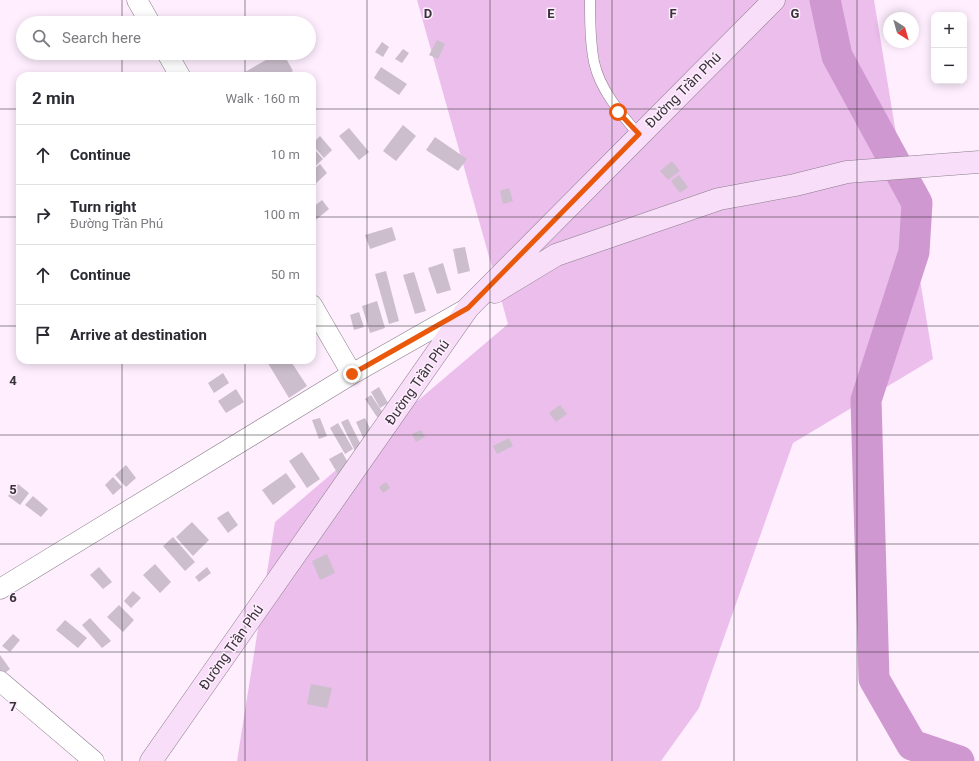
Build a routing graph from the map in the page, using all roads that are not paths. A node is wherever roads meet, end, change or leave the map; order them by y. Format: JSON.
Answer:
{"nodes":[{"id":1,"x":137,"y":0,"type":"edge"},
{"id":2,"x":590,"y":0,"type":"edge"},
{"id":3,"x":770,"y":4,"type":"edge"},
{"id":4,"x":146,"y":16,"type":"edge"},
{"id":5,"x":171,"y":60,"type":"edge"},
{"id":6,"x":178,"y":72,"type":"edge"},
{"id":7,"x":639,"y":134,"type":"junction"},
{"id":8,"x":979,"y":162,"type":"edge"},
{"id":9,"x":468,"y":308,"type":"junction"},
{"id":10,"x":316,"y":312,"type":"edge"},
{"id":11,"x":352,"y":374,"type":"junction"},
{"id":12,"x":0,"y":589,"type":"edge"},
{"id":13,"x":0,"y":681,"type":"edge"},
{"id":14,"x":94,"y":761,"type":"edge"},
{"id":15,"x":151,"y":761,"type":"edge"}],
"edges":[{"from":1,"to":4,"type":"street"},
{"from":2,"to":7,"type":"lane"},
{"from":3,"to":7,"type":"main road","name":"Đường Trần Phú"},
{"from":5,"to":6,"type":"street"},
{"from":7,"to":9,"type":"main road","name":"Đường Trần Phú"},
{"from":8,"to":9,"type":"main road"},
{"from":9,"to":11,"type":"street"},
{"from":9,"to":15,"type":"main road","name":"Đường Trần Phú"},
{"from":10,"to":11,"type":"street"},
{"from":11,"to":12,"type":"street"},
{"from":13,"to":14,"type":"street"}]}
